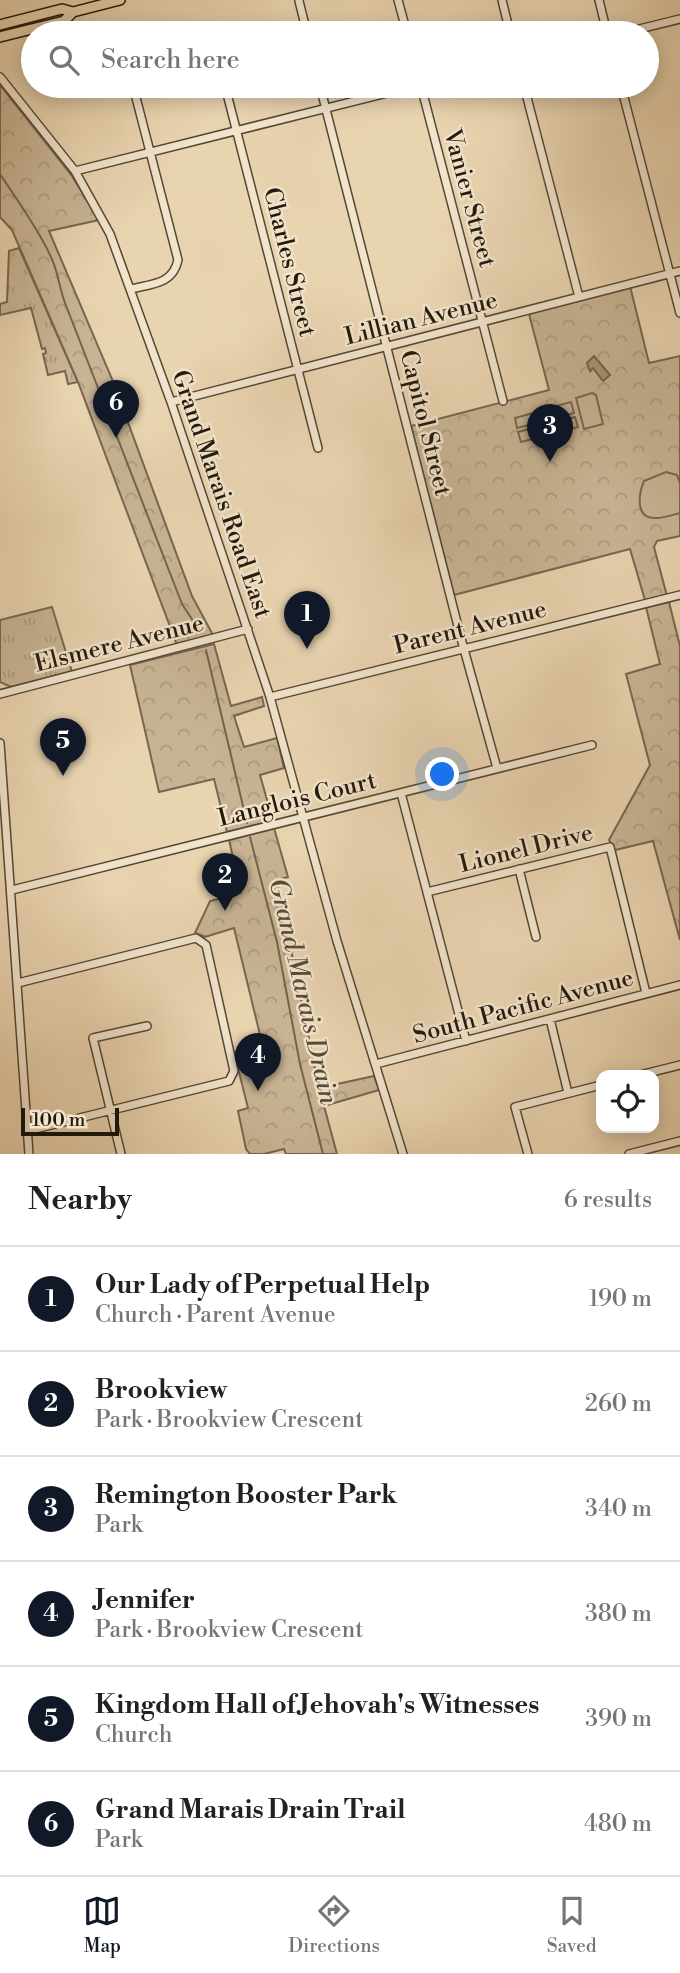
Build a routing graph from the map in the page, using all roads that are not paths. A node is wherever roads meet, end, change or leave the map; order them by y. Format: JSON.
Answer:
{"nodes":[{"id":1,"x":120,"y":0,"type":"edge"},
{"id":2,"x":398,"y":0,"type":"edge"},
{"id":3,"x":502,"y":0,"type":"edge"},
{"id":4,"x":598,"y":0,"type":"edge"},
{"id":5,"x":299,"y":1,"type":"edge"},
{"id":6,"x":73,"y":12,"type":"junction"},
{"id":7,"x":680,"y":19,"type":"edge"},
{"id":8,"x":64,"y":21,"type":"edge"},
{"id":9,"x":304,"y":21,"type":"edge"},
{"id":10,"x":404,"y":21,"type":"edge"},
{"id":11,"x":507,"y":21,"type":"edge"},
{"id":12,"x":604,"y":21,"type":"edge"},
{"id":13,"x":659,"y":24,"type":"edge"},
{"id":14,"x":0,"y":25,"type":"edge"},
{"id":15,"x":21,"y":33,"type":"edge"},
{"id":16,"x":2,"y":38,"type":"edge"},
{"id":17,"x":0,"y":77,"type":"edge"},
{"id":18,"x":136,"y":98,"type":"edge"},
{"id":19,"x":228,"y":98,"type":"edge"},
{"id":20,"x":323,"y":98,"type":"edge"},
{"id":21,"x":366,"y":98,"type":"edge"},
{"id":22,"x":424,"y":98,"type":"edge"},
{"id":23,"x":527,"y":98,"type":"edge"},
{"id":24,"x":624,"y":98,"type":"edge"},
{"id":25,"x":326,"y":108,"type":"junction"},
{"id":26,"x":236,"y":131,"type":"junction"},
{"id":27,"x":150,"y":152,"type":"junction"},
{"id":28,"x":75,"y":171,"type":"junction"},
{"id":29,"x":680,"y":271,"type":"edge"},
{"id":30,"x":671,"y":274,"type":"junction"},
{"id":31,"x":131,"y":289,"type":"junction"},
{"id":32,"x":579,"y":298,"type":"junction"},
{"id":33,"x":680,"y":313,"type":"edge"},
{"id":34,"x":483,"y":322,"type":"junction"},
{"id":35,"x":387,"y":347,"type":"junction"},
{"id":36,"x":298,"y":370,"type":"junction"},
{"id":37,"x":503,"y":401,"type":"dead end"},
{"id":38,"x":171,"y":402,"type":"junction"},
{"id":39,"x":317,"y":448,"type":"dead end"},
{"id":40,"x":680,"y":595,"type":"edge"},
{"id":41,"x":248,"y":629,"type":"junction"},
{"id":42,"x":466,"y":648,"type":"junction"},
{"id":43,"x":0,"y":694,"type":"edge"},
{"id":44,"x":270,"y":697,"type":"junction"},
{"id":45,"x":0,"y":743,"type":"edge"},
{"id":46,"x":592,"y":745,"type":"dead end"},
{"id":47,"x":497,"y":768,"type":"junction"},
{"id":48,"x":401,"y":793,"type":"junction"},
{"id":49,"x":302,"y":818,"type":"junction"},
{"id":50,"x":519,"y":869,"type":"junction"},
{"id":51,"x":12,"y":890,"type":"junction"},
{"id":52,"x":427,"y":892,"type":"junction"},
{"id":53,"x":536,"y":937,"type":"dead end"},
{"id":54,"x":18,"y":982,"type":"junction"},
{"id":55,"x":680,"y":985,"type":"edge"},
{"id":56,"x":646,"y":993,"type":"junction"},
{"id":57,"x":550,"y":1018,"type":"junction"},
{"id":58,"x":147,"y":1026,"type":"dead end"},
{"id":59,"x":466,"y":1041,"type":"junction"},
{"id":60,"x":376,"y":1064,"type":"junction"},
{"id":61,"x":680,"y":1065,"type":"edge"},
{"id":62,"x":659,"y":1070,"type":"edge"},
{"id":63,"x":596,"y":1086,"type":"edge"},
{"id":64,"x":568,"y":1093,"type":"junction"},
{"id":65,"x":111,"y":1110,"type":"junction"},
{"id":66,"x":27,"y":1131,"type":"junction"},
{"id":67,"x":680,"y":1141,"type":"edge"},
{"id":68,"x":29,"y":1154,"type":"edge"},
{"id":69,"x":121,"y":1154,"type":"edge"},
{"id":70,"x":403,"y":1154,"type":"edge"},
{"id":71,"x":528,"y":1154,"type":"edge"},
{"id":72,"x":629,"y":1154,"type":"edge"}],
"edges":[{"from":1,"to":6,"type":"main road"},
{"from":2,"to":10,"type":"street"},
{"from":3,"to":11,"type":"street"},
{"from":4,"to":12,"type":"street"},
{"from":5,"to":9,"type":"street"},
{"from":6,"to":8,"type":"main road"},
{"from":6,"to":14,"type":"main road"},
{"from":7,"to":13,"type":"street"},
{"from":15,"to":16,"type":"main road"},
{"from":17,"to":28,"type":"street","name":"Grand Marais Road East"},
{"from":18,"to":27,"type":"street"},
{"from":19,"to":26,"type":"street","name":"Charles Street"},
{"from":20,"to":25,"type":"street","name":"Capitol Street"},
{"from":21,"to":25,"type":"street"},
{"from":22,"to":34,"type":"street","name":"Vanier Street"},
{"from":23,"to":32,"type":"street"},
{"from":24,"to":30,"type":"street"},
{"from":25,"to":26,"type":"street"},
{"from":25,"to":35,"type":"street","name":"Capitol Street"},
{"from":26,"to":27,"type":"street"},
{"from":26,"to":36,"type":"street","name":"Charles Street"},
{"from":27,"to":28,"type":"street"},
{"from":27,"to":31,"type":"street"},
{"from":28,"to":31,"type":"street","name":"Grand Marais Road East"},
{"from":29,"to":30,"type":"street","name":"Lillian Avenue"},
{"from":30,"to":32,"type":"street","name":"Lillian Avenue"},
{"from":30,"to":33,"type":"street"},
{"from":31,"to":38,"type":"street","name":"Grand Marais Road East"},
{"from":32,"to":34,"type":"street","name":"Lillian Avenue"},
{"from":34,"to":35,"type":"street","name":"Lillian Avenue"},
{"from":34,"to":37,"type":"street","name":"Vanier Street"},
{"from":35,"to":36,"type":"street","name":"Lillian Avenue"},
{"from":35,"to":42,"type":"street","name":"Capitol Street"},
{"from":36,"to":38,"type":"street","name":"Lillian Avenue"},
{"from":36,"to":39,"type":"street","name":"Charles Street"},
{"from":38,"to":41,"type":"street","name":"Grand Marais Road East"},
{"from":40,"to":42,"type":"street","name":"Parent Avenue"},
{"from":41,"to":43,"type":"street","name":"Elsmere Avenue"},
{"from":41,"to":44,"type":"street","name":"Grand Marais Road East"},
{"from":42,"to":44,"type":"street","name":"Parent Avenue"},
{"from":42,"to":47,"type":"street","name":"Capitol Street"},
{"from":44,"to":49,"type":"street","name":"Grand Marais Road East"},
{"from":45,"to":51,"type":"street"},
{"from":46,"to":47,"type":"street","name":"Langlois Court"},
{"from":47,"to":48,"type":"street","name":"Langlois Court"},
{"from":48,"to":49,"type":"street","name":"Langlois Court"},
{"from":48,"to":52,"type":"street"},
{"from":49,"to":51,"type":"street","name":"Langlois Court"},
{"from":49,"to":60,"type":"street","name":"Grand Marais Road East"},
{"from":50,"to":52,"type":"street","name":"Lionel Drive"},
{"from":50,"to":53,"type":"street"},
{"from":50,"to":56,"type":"street","name":"Lionel Drive"},
{"from":51,"to":54,"type":"street"},
{"from":52,"to":59,"type":"street"},
{"from":54,"to":65,"type":"street"},
{"from":54,"to":66,"type":"street"},
{"from":55,"to":56,"type":"street","name":"South Pacific Avenue"},
{"from":56,"to":57,"type":"street","name":"South Pacific Avenue"},
{"from":57,"to":59,"type":"street","name":"South Pacific Avenue"},
{"from":57,"to":64,"type":"street"},
{"from":58,"to":65,"type":"street"},
{"from":59,"to":60,"type":"street","name":"South Pacific Avenue"},
{"from":60,"to":70,"type":"street","name":"Grand Marais Road East"},
{"from":61,"to":62,"type":"street"},
{"from":63,"to":64,"type":"street"},
{"from":64,"to":71,"type":"street"},
{"from":65,"to":66,"type":"street"},
{"from":65,"to":69,"type":"street"},
{"from":66,"to":68,"type":"street"},
{"from":67,"to":72,"type":"street"}]}
